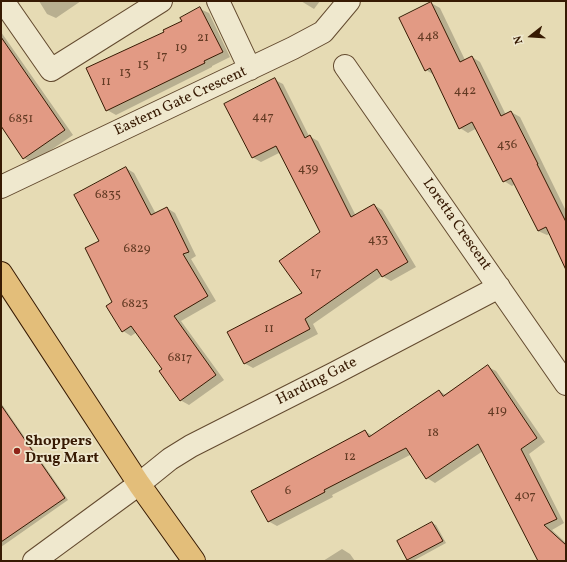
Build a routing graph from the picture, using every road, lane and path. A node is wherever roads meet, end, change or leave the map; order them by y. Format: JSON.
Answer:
{"nodes":[{"id":1,"x":3,"y":1,"type":"edge"},
{"id":2,"x":161,"y":1,"type":"edge"},
{"id":3,"x":218,"y":1,"type":"edge"},
{"id":4,"x":349,"y":1,"type":"edge"},
{"id":5,"x":346,"y":66,"type":"dead end"},
{"id":6,"x":250,"y":69,"type":"junction"},
{"id":7,"x":1,"y":187,"type":"edge"},
{"id":8,"x":1,"y":273,"type":"edge"},
{"id":9,"x":499,"y":287,"type":"junction"},
{"id":10,"x":566,"y":384,"type":"edge"},
{"id":11,"x":140,"y":484,"type":"junction"},
{"id":12,"x":34,"y":561,"type":"edge"},
{"id":13,"x":194,"y":561,"type":"edge"}],
"edges":[{"from":1,"to":2,"type":"street"},
{"from":3,"to":6,"type":"street"},
{"from":4,"to":6,"type":"street","name":"Eastern Gate Crescent"},
{"from":5,"to":9,"type":"street","name":"Loretta Crescent"},
{"from":6,"to":7,"type":"street","name":"Eastern Gate Crescent"},
{"from":8,"to":11,"type":"main road"},
{"from":9,"to":10,"type":"street","name":"Loretta Crescent"},
{"from":9,"to":11,"type":"street","name":"Harding Gate"},
{"from":11,"to":12,"type":"street","name":"Harding Gate"},
{"from":11,"to":13,"type":"main road"}]}
